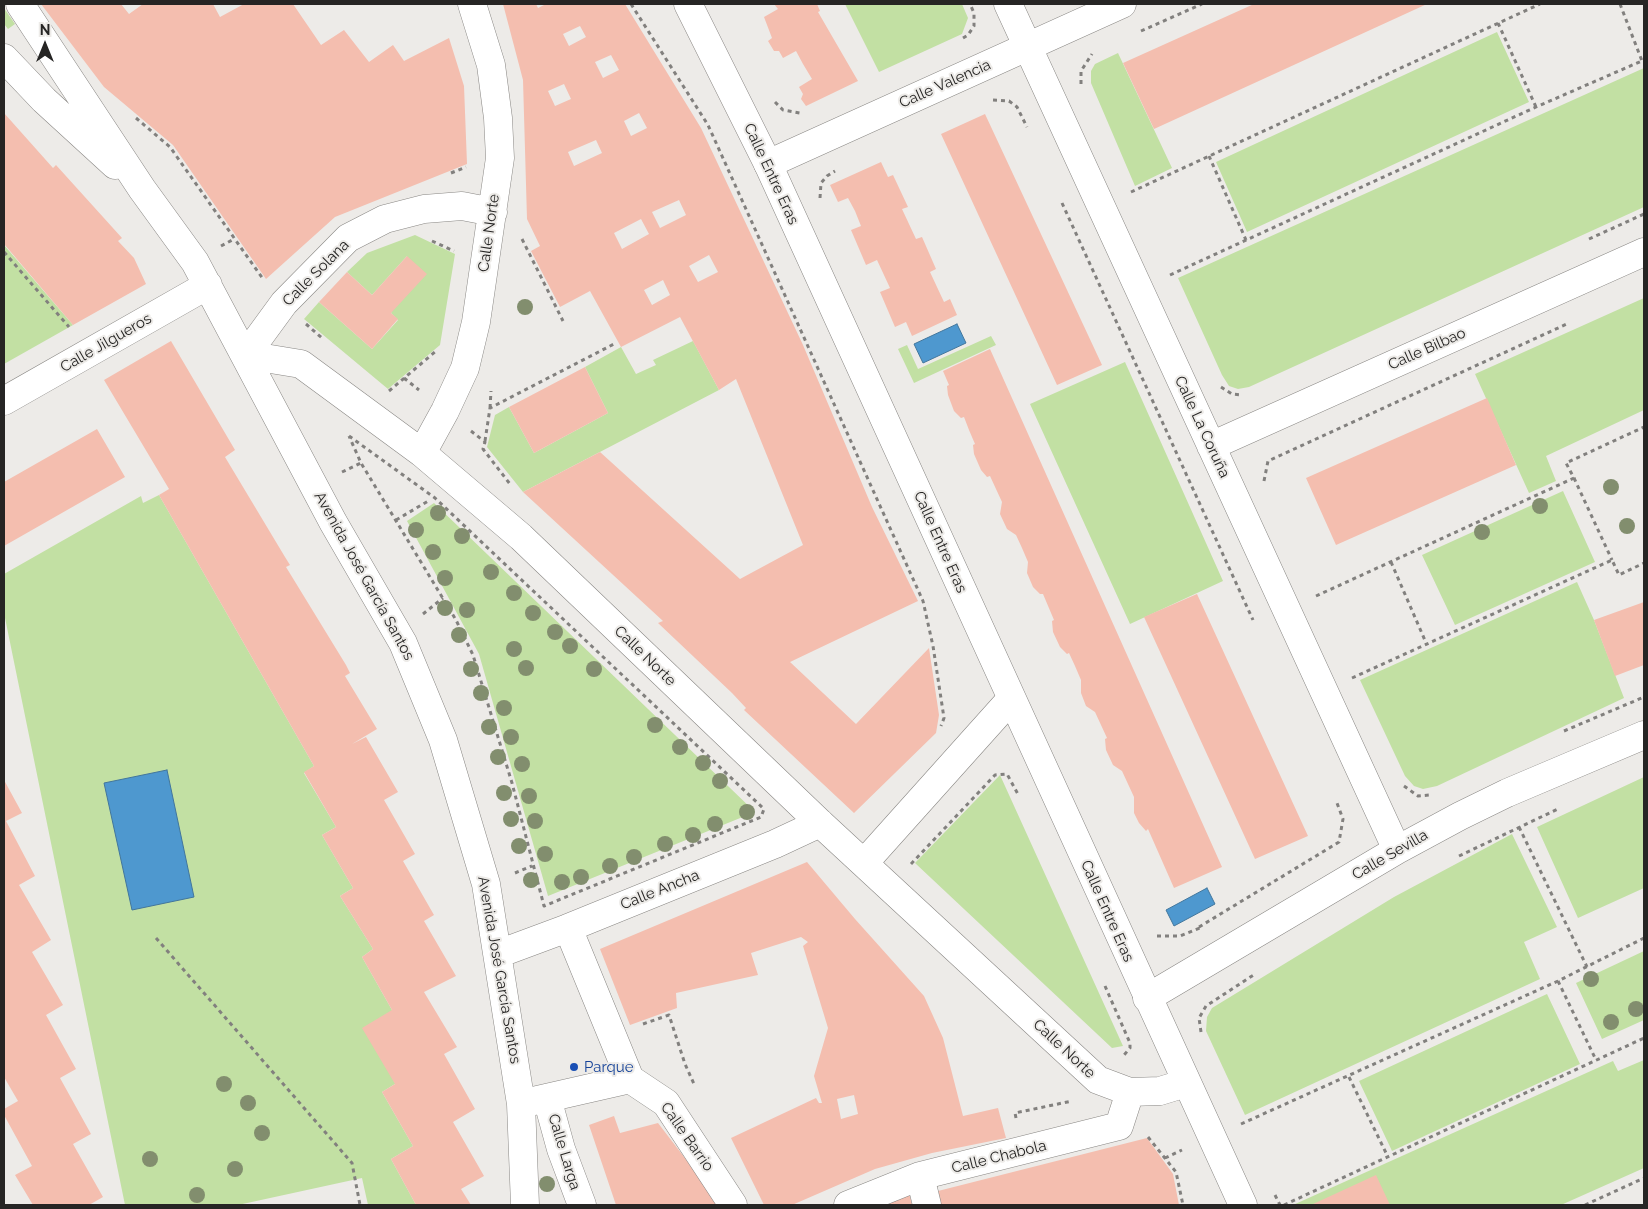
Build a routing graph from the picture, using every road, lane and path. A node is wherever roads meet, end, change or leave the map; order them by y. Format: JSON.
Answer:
{"nodes":[{"id":1,"x":20,"y":4,"type":"edge"},
{"id":2,"x":472,"y":4,"type":"edge"},
{"id":3,"x":630,"y":4,"type":"edge"},
{"id":4,"x":688,"y":4,"type":"edge"},
{"id":5,"x":970,"y":4,"type":"edge"},
{"id":6,"x":1008,"y":4,"type":"edge"},
{"id":7,"x":1122,"y":4,"type":"edge"},
{"id":8,"x":1202,"y":4,"type":"edge"},
{"id":9,"x":1540,"y":4,"type":"edge"},
{"id":10,"x":1620,"y":4,"type":"edge"},
{"id":11,"x":1498,"y":23,"type":"junction"},
{"id":12,"x":1139,"y":32,"type":"dead end"},
{"id":13,"x":961,"y":40,"type":"dead end"},
{"id":14,"x":1027,"y":46,"type":"junction"},
{"id":15,"x":1097,"y":52,"type":"dead end"},
{"id":16,"x":4,"y":58,"type":"edge"},
{"id":17,"x":1643,"y":61,"type":"edge"},
{"id":18,"x":1085,"y":92,"type":"dead end"},
{"id":19,"x":987,"y":103,"type":"dead end"},
{"id":20,"x":1536,"y":107,"type":"junction"},
{"id":21,"x":134,"y":116,"type":"dead end"},
{"id":22,"x":1030,"y":135,"type":"dead end"},
{"id":23,"x":1208,"y":156,"type":"junction"},
{"id":24,"x":768,"y":164,"type":"junction"},
{"id":25,"x":471,"y":165,"type":"dead end"},
{"id":26,"x":450,"y":174,"type":"dead end"},
{"id":27,"x":1127,"y":183,"type":"dead end"},
{"id":28,"x":142,"y":189,"type":"junction"},
{"id":29,"x":1131,"y":192,"type":"junction"},
{"id":30,"x":1059,"y":198,"type":"dead end"},
{"id":31,"x":1135,"y":201,"type":"dead end"},
{"id":32,"x":493,"y":212,"type":"junction"},
{"id":33,"x":1644,"y":214,"type":"edge"},
{"id":34,"x":520,"y":236,"type":"dead end"},
{"id":35,"x":423,"y":237,"type":"dead end"},
{"id":36,"x":1246,"y":240,"type":"junction"},
{"id":37,"x":1582,"y":242,"type":"dead end"},
{"id":38,"x":4,"y":252,"type":"edge"},
{"id":39,"x":457,"y":252,"type":"dead end"},
{"id":40,"x":1644,"y":252,"type":"edge"},
{"id":41,"x":1166,"y":267,"type":"dead end"},
{"id":42,"x":1170,"y":274,"type":"junction"},
{"id":43,"x":265,"y":282,"type":"dead end"},
{"id":44,"x":1174,"y":283,"type":"dead end"},
{"id":45,"x":208,"y":286,"type":"junction"},
{"id":46,"x":301,"y":320,"type":"dead end"},
{"id":47,"x":563,"y":321,"type":"dead end"},
{"id":48,"x":1573,"y":322,"type":"dead end"},
{"id":49,"x":63,"y":335,"type":"dead end"},
{"id":50,"x":330,"y":344,"type":"dead end"},
{"id":51,"x":614,"y":344,"type":"dead end"},
{"id":52,"x":442,"y":346,"type":"dead end"},
{"id":53,"x":246,"y":355,"type":"junction"},
{"id":54,"x":1219,"y":384,"type":"dead end"},
{"id":55,"x":381,"y":386,"type":"dead end"},
{"id":56,"x":1244,"y":396,"type":"dead end"},
{"id":57,"x":4,"y":402,"type":"edge"},
{"id":58,"x":1644,"y":427,"type":"edge"},
{"id":59,"x":485,"y":442,"type":"dead end"},
{"id":60,"x":1211,"y":446,"type":"junction"},
{"id":61,"x":422,"y":453,"type":"junction"},
{"id":62,"x":1574,"y":478,"type":"junction"},
{"id":63,"x":1265,"y":483,"type":"dead end"},
{"id":64,"x":435,"y":498,"type":"junction"},
{"id":65,"x":396,"y":520,"type":"junction"},
{"id":66,"x":1612,"y":560,"type":"junction"},
{"id":67,"x":1391,"y":562,"type":"junction"},
{"id":68,"x":1644,"y":564,"type":"edge"},
{"id":69,"x":1311,"y":587,"type":"dead end"},
{"id":70,"x":1315,"y":596,"type":"junction"},
{"id":71,"x":1319,"y":605,"type":"dead end"},
{"id":72,"x":1255,"y":623,"type":"dead end"},
{"id":73,"x":1427,"y":645,"type":"junction"},
{"id":74,"x":1348,"y":670,"type":"dead end"},
{"id":75,"x":1352,"y":678,"type":"junction"},
{"id":76,"x":1356,"y":686,"type":"dead end"},
{"id":77,"x":1644,"y":697,"type":"edge"},
{"id":78,"x":1011,"y":699,"type":"junction"},
{"id":79,"x":1563,"y":732,"type":"dead end"},
{"id":80,"x":939,"y":734,"type":"dead end"},
{"id":81,"x":1644,"y":735,"type":"edge"},
{"id":82,"x":1400,"y":780,"type":"dead end"},
{"id":83,"x":1437,"y":792,"type":"dead end"},
{"id":84,"x":1334,"y":795,"type":"dead end"},
{"id":85,"x":1019,"y":798,"type":"dead end"},
{"id":86,"x":1561,"y":808,"type":"dead end"},
{"id":87,"x":820,"y":822,"type":"junction"},
{"id":88,"x":1519,"y":827,"type":"junction"},
{"id":89,"x":1397,"y":850,"type":"junction"},
{"id":90,"x":1453,"y":859,"type":"dead end"},
{"id":91,"x":864,"y":864,"type":"junction"},
{"id":92,"x":918,"y":871,"type":"dead end"},
{"id":93,"x":1199,"y":927,"type":"junction"},
{"id":94,"x":568,"y":928,"type":"junction"},
{"id":95,"x":1153,"y":933,"type":"dead end"},
{"id":96,"x":156,"y":938,"type":"dead end"},
{"id":97,"x":1644,"y":938,"type":"edge"},
{"id":98,"x":498,"y":954,"type":"junction"},
{"id":99,"x":1217,"y":956,"type":"junction"},
{"id":100,"x":1587,"y":967,"type":"junction"},
{"id":101,"x":1260,"y":971,"type":"dead end"},
{"id":102,"x":1558,"y":981,"type":"junction"},
{"id":103,"x":1103,"y":982,"type":"dead end"},
{"id":104,"x":1236,"y":986,"type":"junction"},
{"id":105,"x":1147,"y":998,"type":"junction"},
{"id":106,"x":668,"y":1015,"type":"dead end"},
{"id":107,"x":642,"y":1024,"type":"dead end"},
{"id":108,"x":1644,"y":1038,"type":"edge"},
{"id":109,"x":1205,"y":1040,"type":"dead end"},
{"id":110,"x":1118,"y":1055,"type":"dead end"},
{"id":111,"x":1596,"y":1060,"type":"junction"},
{"id":112,"x":1349,"y":1077,"type":"junction"},
{"id":113,"x":630,"y":1079,"type":"junction"},
{"id":114,"x":1186,"y":1083,"type":"junction"},
{"id":115,"x":1130,"y":1092,"type":"junction"},
{"id":116,"x":547,"y":1098,"type":"junction"},
{"id":117,"x":521,"y":1104,"type":"junction"},
{"id":118,"x":1238,"y":1114,"type":"dead end"},
{"id":119,"x":1242,"y":1123,"type":"junction"},
{"id":120,"x":1246,"y":1131,"type":"dead end"},
{"id":121,"x":1211,"y":1136,"type":"junction"},
{"id":122,"x":1388,"y":1157,"type":"junction"},
{"id":123,"x":1165,"y":1158,"type":"dead end"},
{"id":124,"x":920,"y":1176,"type":"junction"},
{"id":125,"x":1644,"y":1178,"type":"edge"},
{"id":126,"x":1272,"y":1189,"type":"dead end"},
{"id":127,"x":360,"y":1205,"type":"edge"},
{"id":128,"x":525,"y":1205,"type":"edge"},
{"id":129,"x":582,"y":1205,"type":"edge"},
{"id":130,"x":733,"y":1205,"type":"edge"},
{"id":131,"x":848,"y":1205,"type":"edge"},
{"id":132,"x":927,"y":1205,"type":"edge"},
{"id":133,"x":1243,"y":1205,"type":"edge"},
{"id":134,"x":1280,"y":1205,"type":"edge"},
{"id":135,"x":1284,"y":1205,"type":"edge"},
{"id":136,"x":1585,"y":1205,"type":"edge"}],
"edges":[{"from":1,"to":28,"type":"street","name":"Avenida José García Santos"},
{"from":2,"to":32,"type":"street","name":"Calle Norte"},
{"from":3,"to":80,"type":"path"},
{"from":4,"to":24,"type":"street","name":"Calle Entre Eras"},
{"from":5,"to":13,"type":"path"},
{"from":6,"to":14,"type":"street","name":"Calle La Coruña"},
{"from":7,"to":14,"type":"street","name":"Calle Valencia"},
{"from":8,"to":12,"type":"path"},
{"from":9,"to":11,"type":"path"},
{"from":10,"to":17,"type":"path"},
{"from":11,"to":20,"type":"path"},
{"from":11,"to":23,"type":"path"},
{"from":14,"to":24,"type":"street","name":"Calle Valencia"},
{"from":14,"to":60,"type":"street","name":"Calle La Coruña"},
{"from":15,"to":18,"type":"path"},
{"from":16,"to":28,"type":"street","name":"Avenida José García Santos"},
{"from":17,"to":20,"type":"path"},
{"from":19,"to":22,"type":"path"},
{"from":20,"to":36,"type":"path"},
{"from":21,"to":43,"type":"path"},
{"from":23,"to":29,"type":"path"},
{"from":23,"to":36,"type":"path"},
{"from":24,"to":78,"type":"street","name":"Calle Entre Eras"},
{"from":25,"to":26,"type":"path"},
{"from":27,"to":29,"type":"path"},
{"from":28,"to":45,"type":"street","name":"Avenida José García Santos"},
{"from":29,"to":31,"type":"path"},
{"from":30,"to":72,"type":"path"},
{"from":32,"to":53,"type":"street","name":"Calle Solana"},
{"from":32,"to":61,"type":"street","name":"Calle Norte"},
{"from":33,"to":37,"type":"path"},
{"from":34,"to":47,"type":"path"},
{"from":35,"to":39,"type":"path"},
{"from":36,"to":42,"type":"path"},
{"from":38,"to":49,"type":"path"},
{"from":40,"to":60,"type":"street","name":"Calle Bilbao"},
{"from":41,"to":42,"type":"path"},
{"from":42,"to":44,"type":"path"},
{"from":45,"to":53,"type":"street","name":"Avenida José García Santos"},
{"from":45,"to":57,"type":"street","name":"Calle Jilgueros"},
{"from":46,"to":50,"type":"path"},
{"from":48,"to":63,"type":"path"},
{"from":51,"to":59,"type":"path"},
{"from":52,"to":55,"type":"path"},
{"from":53,"to":61,"type":"street","name":"Calle Norte"},
{"from":53,"to":98,"type":"street","name":"Avenida José García Santos"},
{"from":54,"to":56,"type":"path"},
{"from":58,"to":62,"type":"path"},
{"from":60,"to":89,"type":"street","name":"Calle La Coruña"},
{"from":61,"to":87,"type":"street","name":"Calle Norte"},
{"from":62,"to":66,"type":"path"},
{"from":62,"to":67,"type":"path"},
{"from":64,"to":65,"type":"path"},
{"from":64,"to":65,"type":"path"},
{"from":64,"to":65,"type":"path"},
{"from":66,"to":68,"type":"path"},
{"from":66,"to":73,"type":"path"},
{"from":67,"to":70,"type":"path"},
{"from":67,"to":73,"type":"path"},
{"from":69,"to":70,"type":"path"},
{"from":70,"to":71,"type":"path"},
{"from":73,"to":75,"type":"path"},
{"from":74,"to":75,"type":"path"},
{"from":75,"to":76,"type":"path"},
{"from":77,"to":79,"type":"path"},
{"from":78,"to":91,"type":"street"},
{"from":78,"to":105,"type":"street","name":"Calle Entre Eras"},
{"from":81,"to":89,"type":"street","name":"Calle Sevilla"},
{"from":82,"to":83,"type":"path"},
{"from":84,"to":93,"type":"path"},
{"from":85,"to":92,"type":"path"},
{"from":86,"to":88,"type":"path"},
{"from":87,"to":91,"type":"street","name":"Calle Norte"},
{"from":87,"to":94,"type":"street","name":"Calle Ancha"},
{"from":88,"to":90,"type":"path"},
{"from":88,"to":100,"type":"path"},
{"from":89,"to":99,"type":"street","name":"Calle Sevilla"},
{"from":91,"to":115,"type":"street","name":"Calle Norte"},
{"from":93,"to":95,"type":"path"},
{"from":93,"to":99,"type":"path"},
{"from":94,"to":98,"type":"street","name":"Calle Ancha"},
{"from":94,"to":113,"type":"street"},
{"from":96,"to":127,"type":"path"},
{"from":97,"to":100,"type":"path"},
{"from":98,"to":117,"type":"street","name":"Avenida José García Santos"},
{"from":99,"to":104,"type":"path"},
{"from":99,"to":105,"type":"street","name":"Calle Sevilla"},
{"from":100,"to":102,"type":"path"},
{"from":101,"to":104,"type":"path"},
{"from":102,"to":111,"type":"path"},
{"from":102,"to":112,"type":"path"},
{"from":103,"to":110,"type":"path"},
{"from":104,"to":109,"type":"path"},
{"from":105,"to":114,"type":"street","name":"Calle Entre Eras"},
{"from":106,"to":107,"type":"path"},
{"from":108,"to":111,"type":"path"},
{"from":111,"to":122,"type":"path"},
{"from":112,"to":119,"type":"path"},
{"from":112,"to":122,"type":"path"},
{"from":113,"to":116,"type":"street"},
{"from":113,"to":130,"type":"street","name":"Calle Barrio"},
{"from":114,"to":115,"type":"street","name":"Calle Norte"},
{"from":114,"to":121,"type":"street"},
{"from":115,"to":124,"type":"street","name":"Calle Chabola"},
{"from":116,"to":117,"type":"street"},
{"from":116,"to":129,"type":"street","name":"Calle Larga"},
{"from":117,"to":128,"type":"street","name":"Avenida José García Santos"},
{"from":118,"to":119,"type":"path"},
{"from":119,"to":120,"type":"path"},
{"from":119,"to":121,"type":"path"},
{"from":121,"to":123,"type":"path"},
{"from":121,"to":133,"type":"street"},
{"from":122,"to":135,"type":"path"},
{"from":124,"to":131,"type":"street","name":"Calle Chabola"},
{"from":124,"to":132,"type":"street"},
{"from":125,"to":136,"type":"path"},
{"from":126,"to":134,"type":"path"}]}
